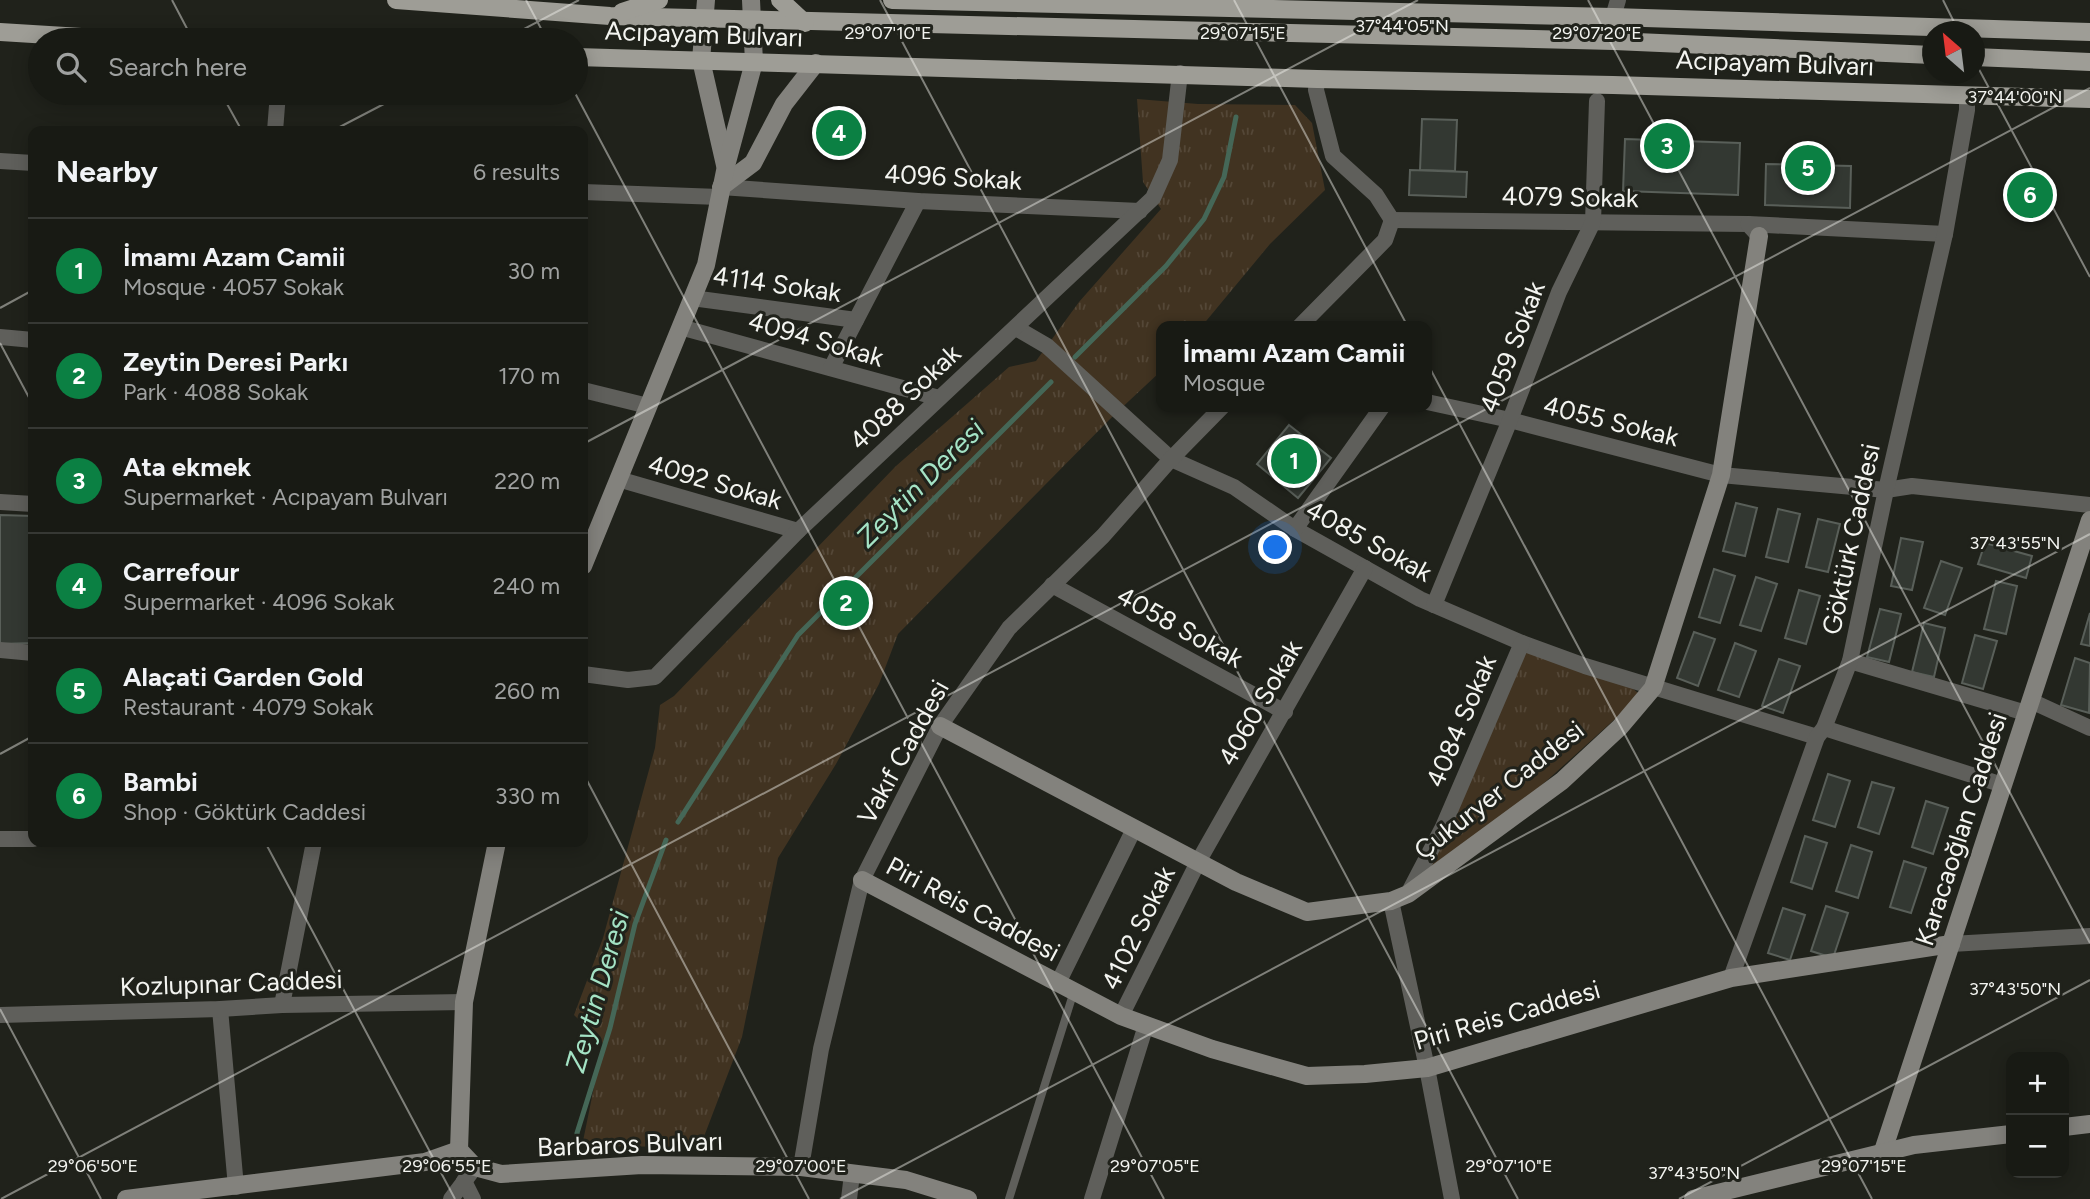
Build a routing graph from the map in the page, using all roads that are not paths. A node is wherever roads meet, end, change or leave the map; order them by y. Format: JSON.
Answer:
{"nodes":[{"id":1,"x":396,"y":0,"type":"edge"},
{"id":2,"x":528,"y":0,"type":"edge"},
{"id":3,"x":659,"y":0,"type":"edge"},
{"id":4,"x":706,"y":0,"type":"edge"},
{"id":5,"x":751,"y":0,"type":"edge"},
{"id":6,"x":780,"y":0,"type":"edge"},
{"id":7,"x":892,"y":0,"type":"edge"},
{"id":8,"x":916,"y":1,"type":"edge"},
{"id":9,"x":1615,"y":8,"type":"edge"},
{"id":10,"x":610,"y":16,"type":"junction"},
{"id":11,"x":704,"y":19,"type":"junction"},
{"id":12,"x":752,"y":21,"type":"junction"},
{"id":13,"x":805,"y":23,"type":"junction"},
{"id":14,"x":0,"y":32,"type":"edge"},
{"id":15,"x":2090,"y":32,"type":"edge"},
{"id":16,"x":28,"y":34,"type":"edge"},
{"id":17,"x":1922,"y":55,"type":"edge"},
{"id":18,"x":588,"y":57,"type":"edge"},
{"id":19,"x":1985,"y":57,"type":"edge"},
{"id":20,"x":701,"y":60,"type":"junction"},
{"id":21,"x":754,"y":61,"type":"junction"},
{"id":22,"x":2090,"y":62,"type":"edge"},
{"id":23,"x":816,"y":63,"type":"junction"},
{"id":24,"x":1180,"y":73,"type":"junction"},
{"id":25,"x":1317,"y":79,"type":"junction"},
{"id":26,"x":1967,"y":96,"type":"junction"},
{"id":27,"x":2090,"y":99,"type":"edge"},
{"id":28,"x":1597,"y":101,"type":"dead end"},
{"id":29,"x":277,"y":105,"type":"edge"},
{"id":30,"x":275,"y":126,"type":"edge"},
{"id":31,"x":0,"y":160,"type":"edge"},
{"id":32,"x":28,"y":163,"type":"edge"},
{"id":33,"x":726,"y":166,"type":"junction"},
{"id":34,"x":588,"y":192,"type":"edge"},
{"id":35,"x":720,"y":192,"type":"junction"},
{"id":36,"x":918,"y":201,"type":"junction"},
{"id":37,"x":1140,"y":211,"type":"junction"},
{"id":38,"x":1392,"y":220,"type":"junction"},
{"id":39,"x":1593,"y":222,"type":"junction"},
{"id":40,"x":1753,"y":230,"type":"junction"},
{"id":41,"x":1945,"y":234,"type":"junction"},
{"id":42,"x":692,"y":298,"type":"junction"},
{"id":43,"x":856,"y":320,"type":"junction"},
{"id":44,"x":1305,"y":321,"type":"edge"},
{"id":45,"x":680,"y":327,"type":"junction"},
{"id":46,"x":1016,"y":328,"type":"junction"},
{"id":47,"x":0,"y":337,"type":"edge"},
{"id":48,"x":28,"y":340,"type":"edge"},
{"id":49,"x":831,"y":368,"type":"junction"},
{"id":50,"x":588,"y":391,"type":"edge"},
{"id":51,"x":939,"y":398,"type":"junction"},
{"id":52,"x":1432,"y":403,"type":"edge"},
{"id":53,"x":648,"y":406,"type":"junction"},
{"id":54,"x":1217,"y":412,"type":"edge"},
{"id":55,"x":1378,"y":412,"type":"edge"},
{"id":56,"x":1510,"y":420,"type":"junction"},
{"id":57,"x":1171,"y":458,"type":"junction"},
{"id":58,"x":1721,"y":475,"type":"junction"},
{"id":59,"x":618,"y":479,"type":"junction"},
{"id":60,"x":1886,"y":490,"type":"junction"},
{"id":61,"x":0,"y":502,"type":"edge"},
{"id":62,"x":28,"y":503,"type":"edge"},
{"id":63,"x":2090,"y":505,"type":"edge"},
{"id":64,"x":2090,"y":520,"type":"edge"},
{"id":65,"x":1295,"y":529,"type":"junction"},
{"id":66,"x":798,"y":531,"type":"junction"},
{"id":67,"x":588,"y":554,"type":"edge"},
{"id":68,"x":1365,"y":568,"type":"junction"},
{"id":69,"x":1052,"y":585,"type":"junction"},
{"id":70,"x":1434,"y":604,"type":"junction"},
{"id":71,"x":1522,"y":643,"type":"junction"},
{"id":72,"x":0,"y":650,"type":"edge"},
{"id":73,"x":28,"y":653,"type":"edge"},
{"id":74,"x":1850,"y":661,"type":"junction"},
{"id":75,"x":588,"y":675,"type":"edge"},
{"id":76,"x":1659,"y":689,"type":"junction"},
{"id":77,"x":2029,"y":707,"type":"junction"},
{"id":78,"x":1284,"y":712,"type":"junction"},
{"id":79,"x":940,"y":726,"type":"junction"},
{"id":80,"x":2090,"y":728,"type":"edge"},
{"id":81,"x":1820,"y":733,"type":"junction"},
{"id":82,"x":2003,"y":785,"type":"junction"},
{"id":83,"x":1134,"y":829,"type":"junction"},
{"id":84,"x":0,"y":839,"type":"edge"},
{"id":85,"x":28,"y":839,"type":"edge"},
{"id":86,"x":313,"y":847,"type":"edge"},
{"id":87,"x":496,"y":847,"type":"edge"},
{"id":88,"x":1198,"y":862,"type":"junction"},
{"id":89,"x":862,"y":880,"type":"junction"},
{"id":90,"x":1400,"y":897,"type":"junction"},
{"id":91,"x":2090,"y":936,"type":"edge"},
{"id":92,"x":1951,"y":944,"type":"junction"},
{"id":93,"x":1731,"y":978,"type":"junction"},
{"id":94,"x":1066,"y":987,"type":"junction"},
{"id":95,"x":464,"y":1002,"type":"junction"},
{"id":96,"x":282,"y":1005,"type":"junction"},
{"id":97,"x":220,"y":1009,"type":"junction"},
{"id":98,"x":0,"y":1014,"type":"edge"},
{"id":99,"x":1121,"y":1016,"type":"junction"},
{"id":100,"x":1146,"y":1025,"type":"junction"},
{"id":101,"x":1427,"y":1068,"type":"junction"},
{"id":102,"x":2090,"y":1124,"type":"edge"},
{"id":103,"x":2069,"y":1126,"type":"edge"},
{"id":104,"x":2006,"y":1135,"type":"edge"},
{"id":105,"x":459,"y":1150,"type":"junction"},
{"id":106,"x":1882,"y":1154,"type":"junction"},
{"id":107,"x":801,"y":1167,"type":"junction"},
{"id":108,"x":470,"y":1174,"type":"junction"},
{"id":109,"x":852,"y":1174,"type":"junction"},
{"id":110,"x":236,"y":1187,"type":"junction"},
{"id":111,"x":928,"y":1193,"type":"edge"},
{"id":112,"x":126,"y":1199,"type":"edge"},
{"id":113,"x":451,"y":1199,"type":"edge"},
{"id":114,"x":473,"y":1199,"type":"edge"},
{"id":115,"x":849,"y":1199,"type":"edge"},
{"id":116,"x":968,"y":1199,"type":"edge"},
{"id":117,"x":1009,"y":1199,"type":"edge"},
{"id":118,"x":1092,"y":1199,"type":"edge"},
{"id":119,"x":1452,"y":1199,"type":"edge"},
{"id":120,"x":1693,"y":1199,"type":"edge"}],
"edges":[{"from":1,"to":10,"type":"main road","name":"Acıpayam Bulvarı"},
{"from":2,"to":10,"type":"main road"},
{"from":3,"to":10,"type":"main road"},
{"from":4,"to":11,"type":"street"},
{"from":5,"to":12,"type":"street"},
{"from":6,"to":13,"type":"main road"},
{"from":7,"to":8,"type":"main road"},
{"from":8,"to":9,"type":"main road"},
{"from":9,"to":15,"type":"main road"},
{"from":10,"to":11,"type":"main road","name":"Acıpayam Bulvarı"},
{"from":11,"to":12,"type":"main road","name":"Acıpayam Bulvarı"},
{"from":11,"to":20,"type":"street"},
{"from":12,"to":13,"type":"main road","name":"Acıpayam Bulvarı"},
{"from":12,"to":21,"type":"street"},
{"from":13,"to":17,"type":"main road","name":"Acıpayam Bulvarı"},
{"from":14,"to":16,"type":"main road"},
{"from":18,"to":20,"type":"main road","name":"Acıpayam Bulvarı"},
{"from":19,"to":22,"type":"main road"},
{"from":20,"to":21,"type":"main road","name":"Acıpayam Bulvarı"},
{"from":20,"to":33,"type":"street"},
{"from":21,"to":23,"type":"main road","name":"Acıpayam Bulvarı"},
{"from":21,"to":33,"type":"street"},
{"from":23,"to":24,"type":"main road","name":"Acıpayam Bulvarı"},
{"from":23,"to":35,"type":"street"},
{"from":24,"to":25,"type":"main road","name":"Acıpayam Bulvarı"},
{"from":24,"to":37,"type":"street","name":"4088 Sokak"},
{"from":25,"to":26,"type":"main road","name":"Acıpayam Bulvarı"},
{"from":25,"to":38,"type":"street"},
{"from":26,"to":27,"type":"main road","name":"Acıpayam Bulvarı"},
{"from":26,"to":41,"type":"street","name":"Göktürk Caddesi"},
{"from":28,"to":39,"type":"street","name":"4059 Sokak"},
{"from":29,"to":30,"type":"street"},
{"from":31,"to":32,"type":"street"},
{"from":33,"to":35,"type":"street"},
{"from":34,"to":35,"type":"street","name":"4096 Sokak"},
{"from":35,"to":36,"type":"street","name":"4096 Sokak"},
{"from":35,"to":42,"type":"street"},
{"from":36,"to":37,"type":"street","name":"4096 Sokak"},
{"from":36,"to":43,"type":"street"},
{"from":37,"to":46,"type":"street","name":"4088 Sokak"},
{"from":38,"to":39,"type":"street","name":"4079 Sokak"},
{"from":38,"to":44,"type":"street"},
{"from":39,"to":40,"type":"street","name":"4079 Sokak"},
{"from":39,"to":56,"type":"street","name":"4059 Sokak"},
{"from":40,"to":41,"type":"street","name":"4079 Sokak"},
{"from":40,"to":58,"type":"street","name":"Çukuryer Caddesi"},
{"from":41,"to":60,"type":"street","name":"Göktürk Caddesi"},
{"from":42,"to":43,"type":"street","name":"4114 Sokak"},
{"from":42,"to":45,"type":"street"},
{"from":43,"to":49,"type":"street"},
{"from":45,"to":49,"type":"street","name":"4094 Sokak"},
{"from":45,"to":53,"type":"street"},
{"from":46,"to":51,"type":"street","name":"4088 Sokak"},
{"from":46,"to":57,"type":"street","name":"4085 Sokak"},
{"from":47,"to":48,"type":"street"},
{"from":49,"to":51,"type":"street","name":"4094 Sokak"},
{"from":50,"to":53,"type":"street"},
{"from":51,"to":66,"type":"street","name":"4088 Sokak"},
{"from":52,"to":56,"type":"street","name":"4055 Sokak"},
{"from":53,"to":59,"type":"street"},
{"from":54,"to":57,"type":"street","name":"Vakıf Caddesi"},
{"from":55,"to":65,"type":"street"},
{"from":56,"to":58,"type":"street","name":"4055 Sokak"},
{"from":56,"to":70,"type":"street","name":"4059 Sokak"},
{"from":57,"to":65,"type":"street","name":"4085 Sokak"},
{"from":57,"to":69,"type":"street","name":"Vakıf Caddesi"},
{"from":58,"to":60,"type":"street","name":"4055 Sokak"},
{"from":58,"to":76,"type":"street","name":"Çukuryer Caddesi"},
{"from":59,"to":66,"type":"street","name":"4092 Sokak"},
{"from":59,"to":67,"type":"street"},
{"from":60,"to":63,"type":"street","name":"4055 Sokak"},
{"from":60,"to":74,"type":"street","name":"Göktürk Caddesi"},
{"from":61,"to":62,"type":"street"},
{"from":64,"to":77,"type":"street","name":"Karacaoğlan Caddesi"},
{"from":65,"to":68,"type":"street","name":"4085 Sokak"},
{"from":66,"to":75,"type":"street","name":"4088 Sokak"},
{"from":68,"to":70,"type":"street","name":"4085 Sokak"},
{"from":68,"to":78,"type":"street","name":"4060 Sokak"},
{"from":69,"to":78,"type":"street","name":"4058 Sokak"},
{"from":69,"to":79,"type":"street","name":"Vakıf Caddesi"},
{"from":70,"to":71,"type":"street","name":"4085 Sokak"},
{"from":71,"to":76,"type":"street","name":"4085 Sokak"},
{"from":71,"to":90,"type":"street","name":"4084 Sokak"},
{"from":72,"to":73,"type":"street"},
{"from":74,"to":77,"type":"street"},
{"from":74,"to":81,"type":"street","name":"Göktürk Caddesi"},
{"from":76,"to":81,"type":"street","name":"4085 Sokak"},
{"from":76,"to":90,"type":"street","name":"Çukuryer Caddesi"},
{"from":77,"to":80,"type":"street"},
{"from":77,"to":82,"type":"street","name":"Karacaoğlan Caddesi"},
{"from":78,"to":88,"type":"street","name":"4060 Sokak"},
{"from":79,"to":83,"type":"street","name":"Çukuryer Caddesi"},
{"from":79,"to":89,"type":"street","name":"Vakıf Caddesi"},
{"from":81,"to":82,"type":"street","name":"4085 Sokak"},
{"from":81,"to":93,"type":"street","name":"Göktürk Caddesi"},
{"from":82,"to":92,"type":"street","name":"Karacaoğlan Caddesi"},
{"from":83,"to":88,"type":"street","name":"Çukuryer Caddesi"},
{"from":83,"to":94,"type":"street"},
{"from":84,"to":85,"type":"street"},
{"from":86,"to":96,"type":"street"},
{"from":87,"to":95,"type":"street"},
{"from":88,"to":90,"type":"street","name":"Çukuryer Caddesi"},
{"from":88,"to":99,"type":"street","name":"4102 Sokak"},
{"from":89,"to":94,"type":"street","name":"Piri Reis Caddesi"},
{"from":89,"to":107,"type":"street","name":"Vakıf Caddesi"},
{"from":90,"to":101,"type":"street"},
{"from":91,"to":92,"type":"street"},
{"from":92,"to":93,"type":"street","name":"Piri Reis Caddesi"},
{"from":92,"to":106,"type":"street","name":"Karacaoğlan Caddesi"},
{"from":93,"to":101,"type":"street","name":"Piri Reis Caddesi"},
{"from":94,"to":99,"type":"street","name":"Piri Reis Caddesi"},
{"from":94,"to":117,"type":"lane"},
{"from":95,"to":96,"type":"street","name":"Kozlupınar Caddesi"},
{"from":95,"to":105,"type":"street"},
{"from":96,"to":97,"type":"street","name":"Kozlupınar Caddesi"},
{"from":97,"to":98,"type":"street","name":"Kozlupınar Caddesi"},
{"from":97,"to":110,"type":"street"},
{"from":99,"to":100,"type":"street","name":"Piri Reis Caddesi"},
{"from":100,"to":101,"type":"street","name":"Piri Reis Caddesi"},
{"from":100,"to":118,"type":"street"},
{"from":101,"to":119,"type":"street"},
{"from":102,"to":103,"type":"street"},
{"from":104,"to":106,"type":"street"},
{"from":105,"to":108,"type":"street"},
{"from":105,"to":110,"type":"street"},
{"from":106,"to":120,"type":"street"},
{"from":107,"to":108,"type":"street","name":"Barbaros Bulvarı"},
{"from":107,"to":109,"type":"street","name":"Barbaros Bulvarı"},
{"from":108,"to":113,"type":"street"},
{"from":108,"to":114,"type":"street"},
{"from":109,"to":111,"type":"street","name":"Barbaros Bulvarı"},
{"from":109,"to":115,"type":"street"},
{"from":110,"to":112,"type":"street"},
{"from":111,"to":116,"type":"street","name":"Barbaros Bulvarı"}]}
